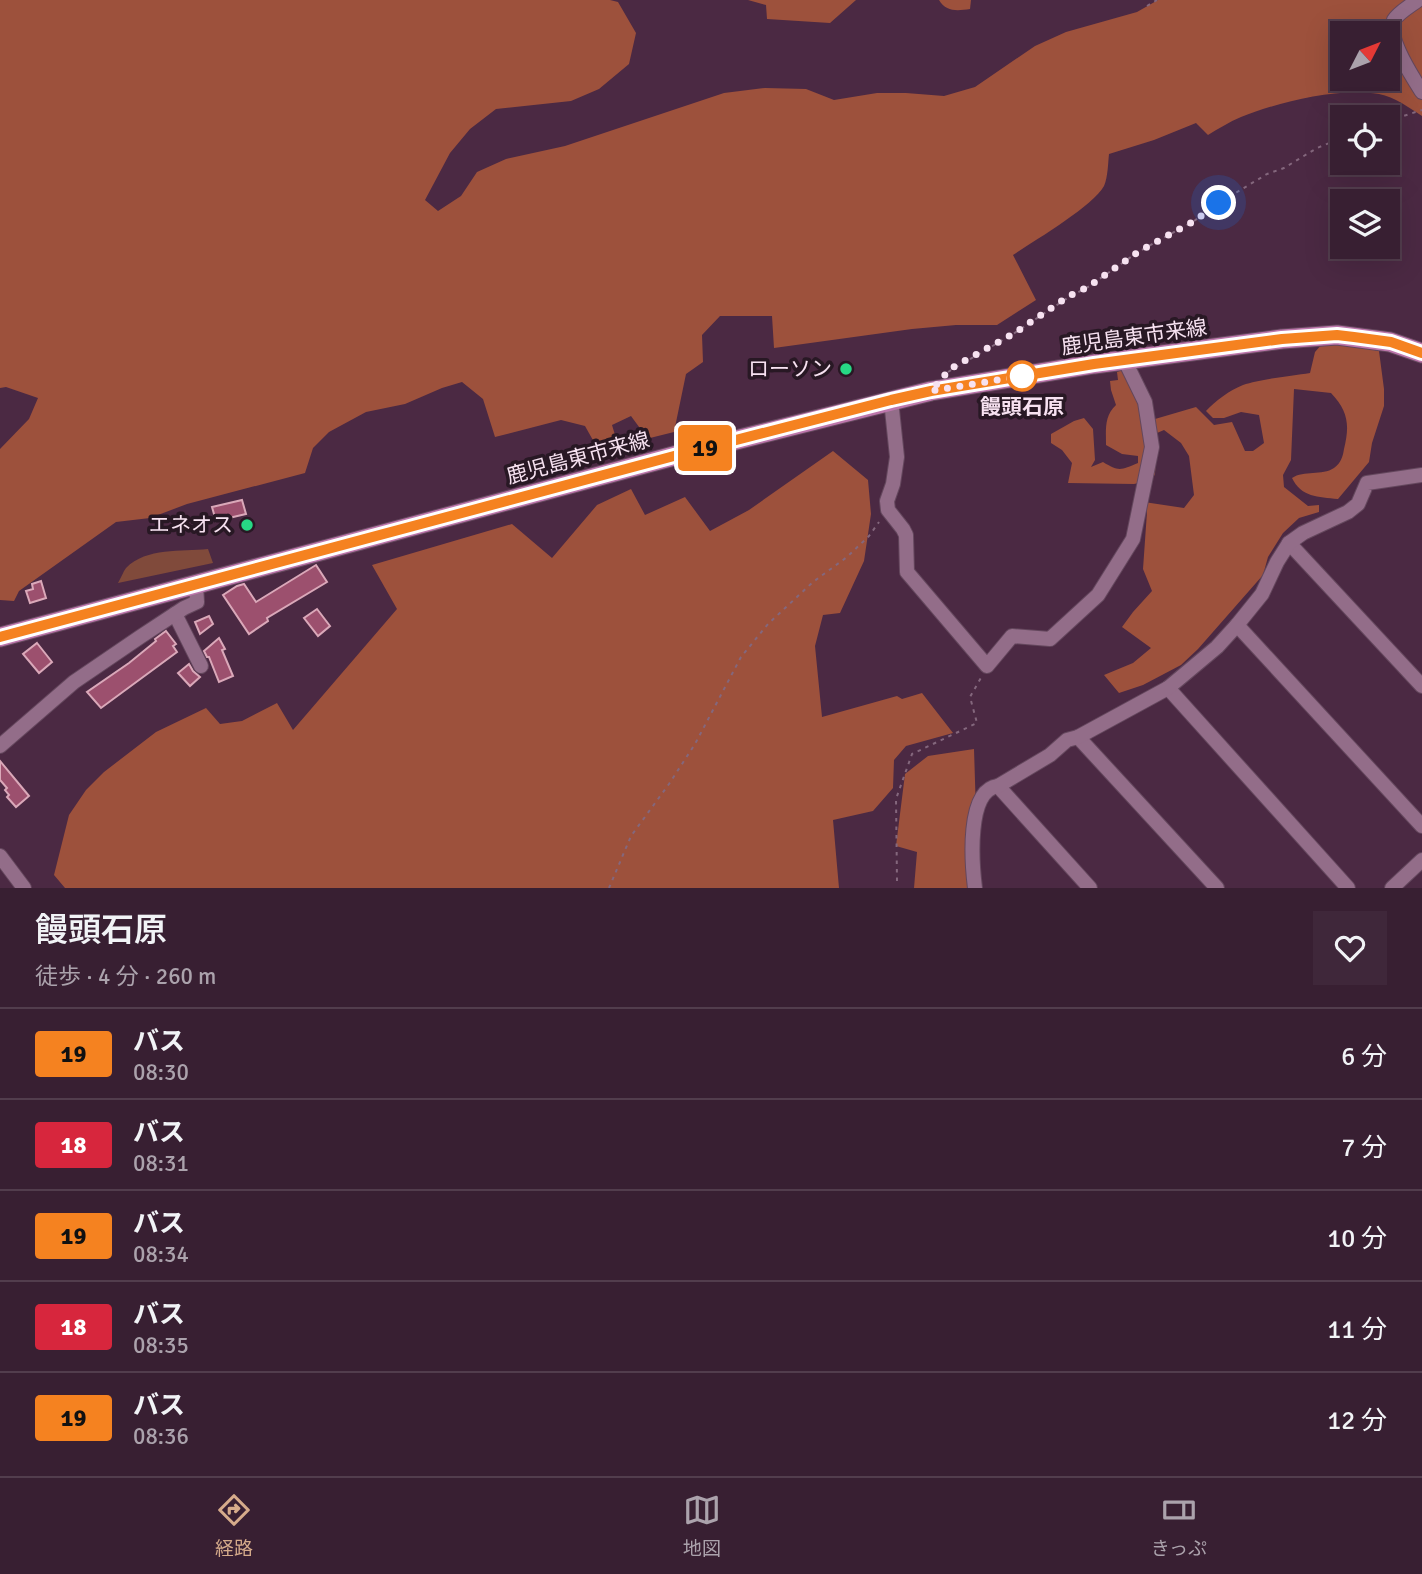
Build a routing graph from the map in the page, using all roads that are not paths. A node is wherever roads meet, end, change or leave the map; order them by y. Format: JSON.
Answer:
{"nodes":[{"id":1,"x":1419,"y":0,"type":"edge"},
{"id":2,"x":1422,"y":92,"type":"edge"},
{"id":3,"x":1422,"y":353,"type":"edge"},
{"id":4,"x":1125,"y":361,"type":"junction"},
{"id":5,"x":891,"y":400,"type":"junction"},
{"id":6,"x":1422,"y":475,"type":"edge"},
{"id":7,"x":1289,"y":543,"type":"junction"},
{"id":8,"x":195,"y":585,"type":"junction"},
{"id":9,"x":175,"y":614,"type":"junction"},
{"id":10,"x":1237,"y":625,"type":"junction"},
{"id":11,"x":0,"y":637,"type":"edge"},
{"id":12,"x":201,"y":666,"type":"dead end"},
{"id":13,"x":1422,"y":686,"type":"edge"},
{"id":14,"x":1168,"y":688,"type":"junction"},
{"id":15,"x":1078,"y":737,"type":"junction"},
{"id":16,"x":0,"y":746,"type":"edge"},
{"id":17,"x":998,"y":786,"type":"junction"},
{"id":18,"x":1422,"y":826,"type":"edge"},
{"id":19,"x":0,"y":856,"type":"edge"},
{"id":20,"x":1422,"y":860,"type":"edge"},
{"id":21,"x":24,"y":888,"type":"edge"},
{"id":22,"x":975,"y":888,"type":"edge"},
{"id":23,"x":1090,"y":888,"type":"edge"},
{"id":24,"x":1217,"y":888,"type":"edge"},
{"id":25,"x":1348,"y":888,"type":"edge"},
{"id":26,"x":1392,"y":888,"type":"edge"}],
"edges":[{"from":1,"to":2,"type":"street"},
{"from":3,"to":4,"type":"main road","name":"鹿児島東市来線"},
{"from":4,"to":5,"type":"main road","name":"鹿児島東市来線"},
{"from":4,"to":5,"type":"street"},
{"from":5,"to":8,"type":"main road","name":"鹿児島東市来線"},
{"from":6,"to":7,"type":"street"},
{"from":7,"to":10,"type":"street"},
{"from":7,"to":13,"type":"street"},
{"from":8,"to":9,"type":"street"},
{"from":8,"to":11,"type":"main road","name":"鹿児島東市来線"},
{"from":9,"to":12,"type":"street"},
{"from":9,"to":16,"type":"street"},
{"from":10,"to":14,"type":"street"},
{"from":10,"to":18,"type":"street"},
{"from":14,"to":15,"type":"street"},
{"from":14,"to":25,"type":"street"},
{"from":15,"to":17,"type":"street"},
{"from":15,"to":24,"type":"street"},
{"from":17,"to":22,"type":"street"},
{"from":17,"to":23,"type":"street"},
{"from":19,"to":21,"type":"street"},
{"from":20,"to":26,"type":"street"}]}
